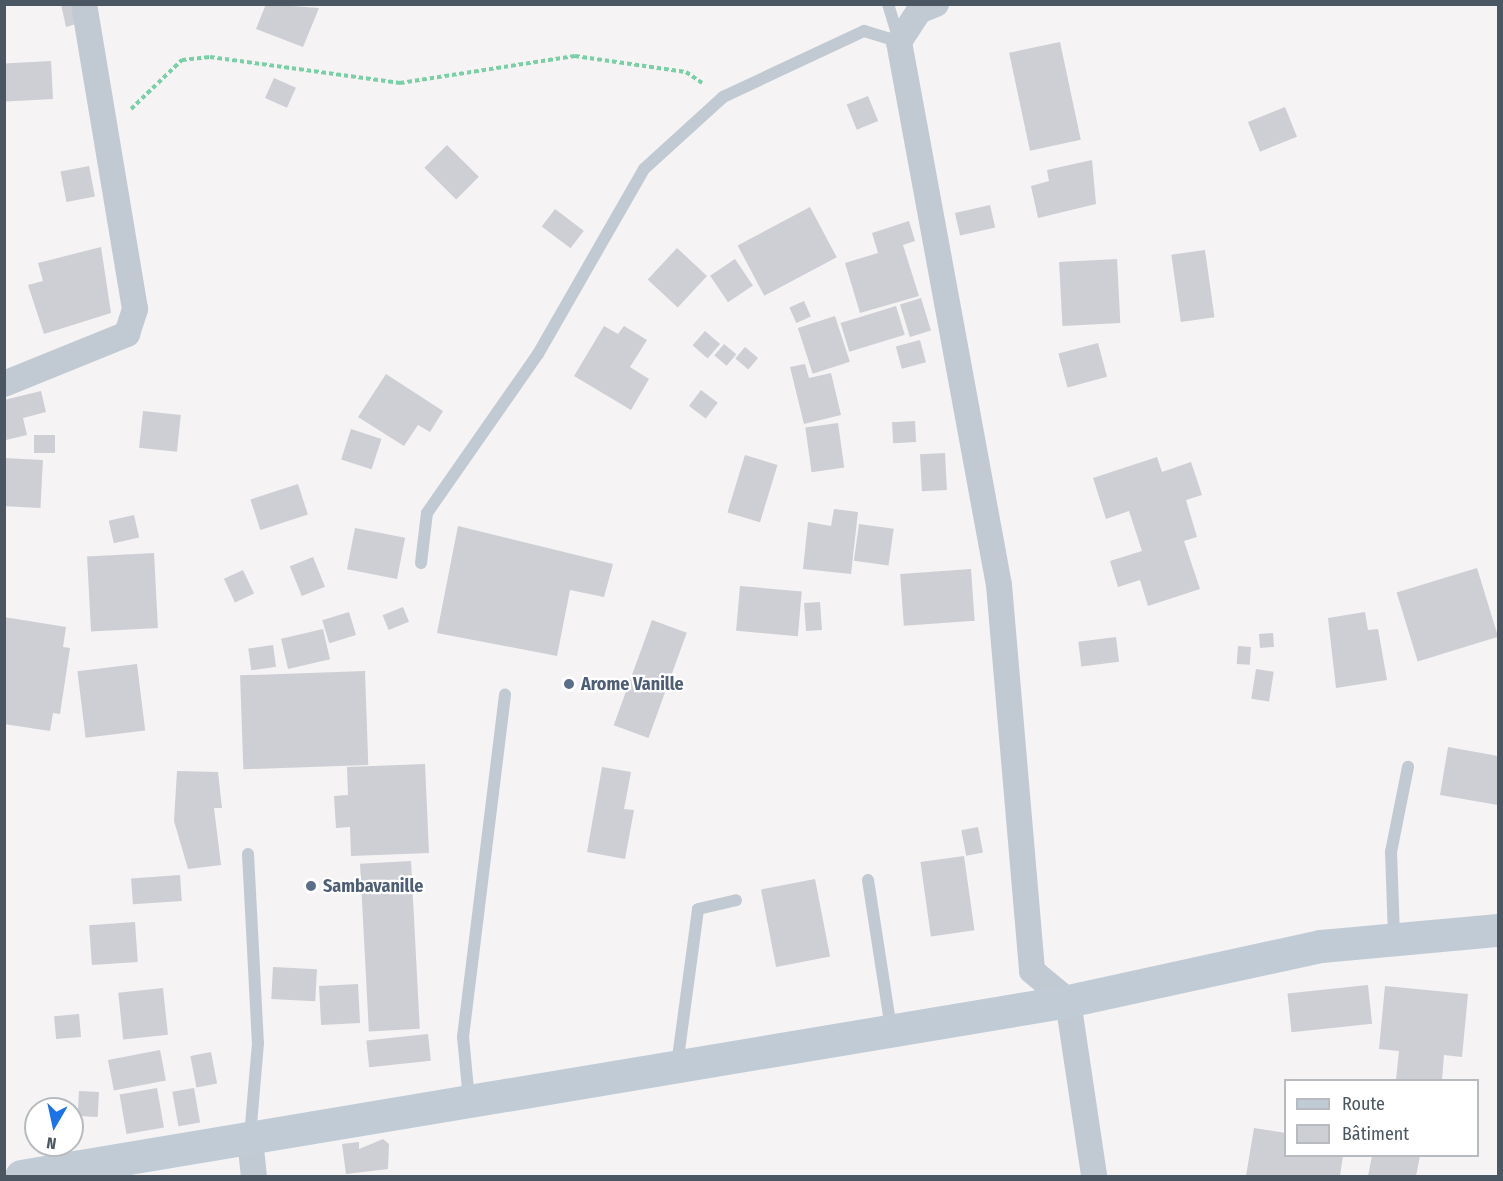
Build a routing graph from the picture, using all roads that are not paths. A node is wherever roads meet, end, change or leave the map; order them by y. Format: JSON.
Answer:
{"nodes":[{"id":1,"x":84,"y":4,"type":"edge"},
{"id":2,"x":888,"y":4,"type":"edge"},
{"id":3,"x":936,"y":4,"type":"edge"},
{"id":4,"x":899,"y":42,"type":"junction"},
{"id":5,"x":4,"y":384,"type":"edge"},
{"id":6,"x":421,"y":563,"type":"dead end"},
{"id":7,"x":506,"y":695,"type":"dead end"},
{"id":8,"x":1408,"y":767,"type":"dead end"},
{"id":9,"x":248,"y":854,"type":"dead end"},
{"id":10,"x":868,"y":880,"type":"dead end"},
{"id":11,"x":736,"y":900,"type":"dead end"},
{"id":12,"x":1498,"y":930,"type":"edge"},
{"id":13,"x":1394,"y":937,"type":"junction"},
{"id":14,"x":1068,"y":1001,"type":"junction"},
{"id":15,"x":891,"y":1030,"type":"junction"},
{"id":16,"x":677,"y":1066,"type":"junction"},
{"id":17,"x":469,"y":1101,"type":"junction"},
{"id":18,"x":250,"y":1139,"type":"junction"},
{"id":19,"x":21,"y":1176,"type":"edge"},
{"id":20,"x":254,"y":1176,"type":"edge"},
{"id":21,"x":1094,"y":1176,"type":"edge"}],
"edges":[{"from":1,"to":5,"type":"street"},
{"from":2,"to":4,"type":"lane"},
{"from":3,"to":4,"type":"street"},
{"from":4,"to":6,"type":"lane"},
{"from":4,"to":14,"type":"street"},
{"from":7,"to":17,"type":"lane"},
{"from":8,"to":13,"type":"lane"},
{"from":9,"to":18,"type":"lane"},
{"from":10,"to":15,"type":"lane"},
{"from":11,"to":16,"type":"lane"},
{"from":12,"to":13,"type":"main road"},
{"from":13,"to":14,"type":"main road"},
{"from":14,"to":15,"type":"main road"},
{"from":14,"to":21,"type":"street"},
{"from":15,"to":16,"type":"main road"},
{"from":16,"to":17,"type":"main road"},
{"from":17,"to":18,"type":"main road"},
{"from":18,"to":19,"type":"main road"},
{"from":18,"to":20,"type":"street"}]}
